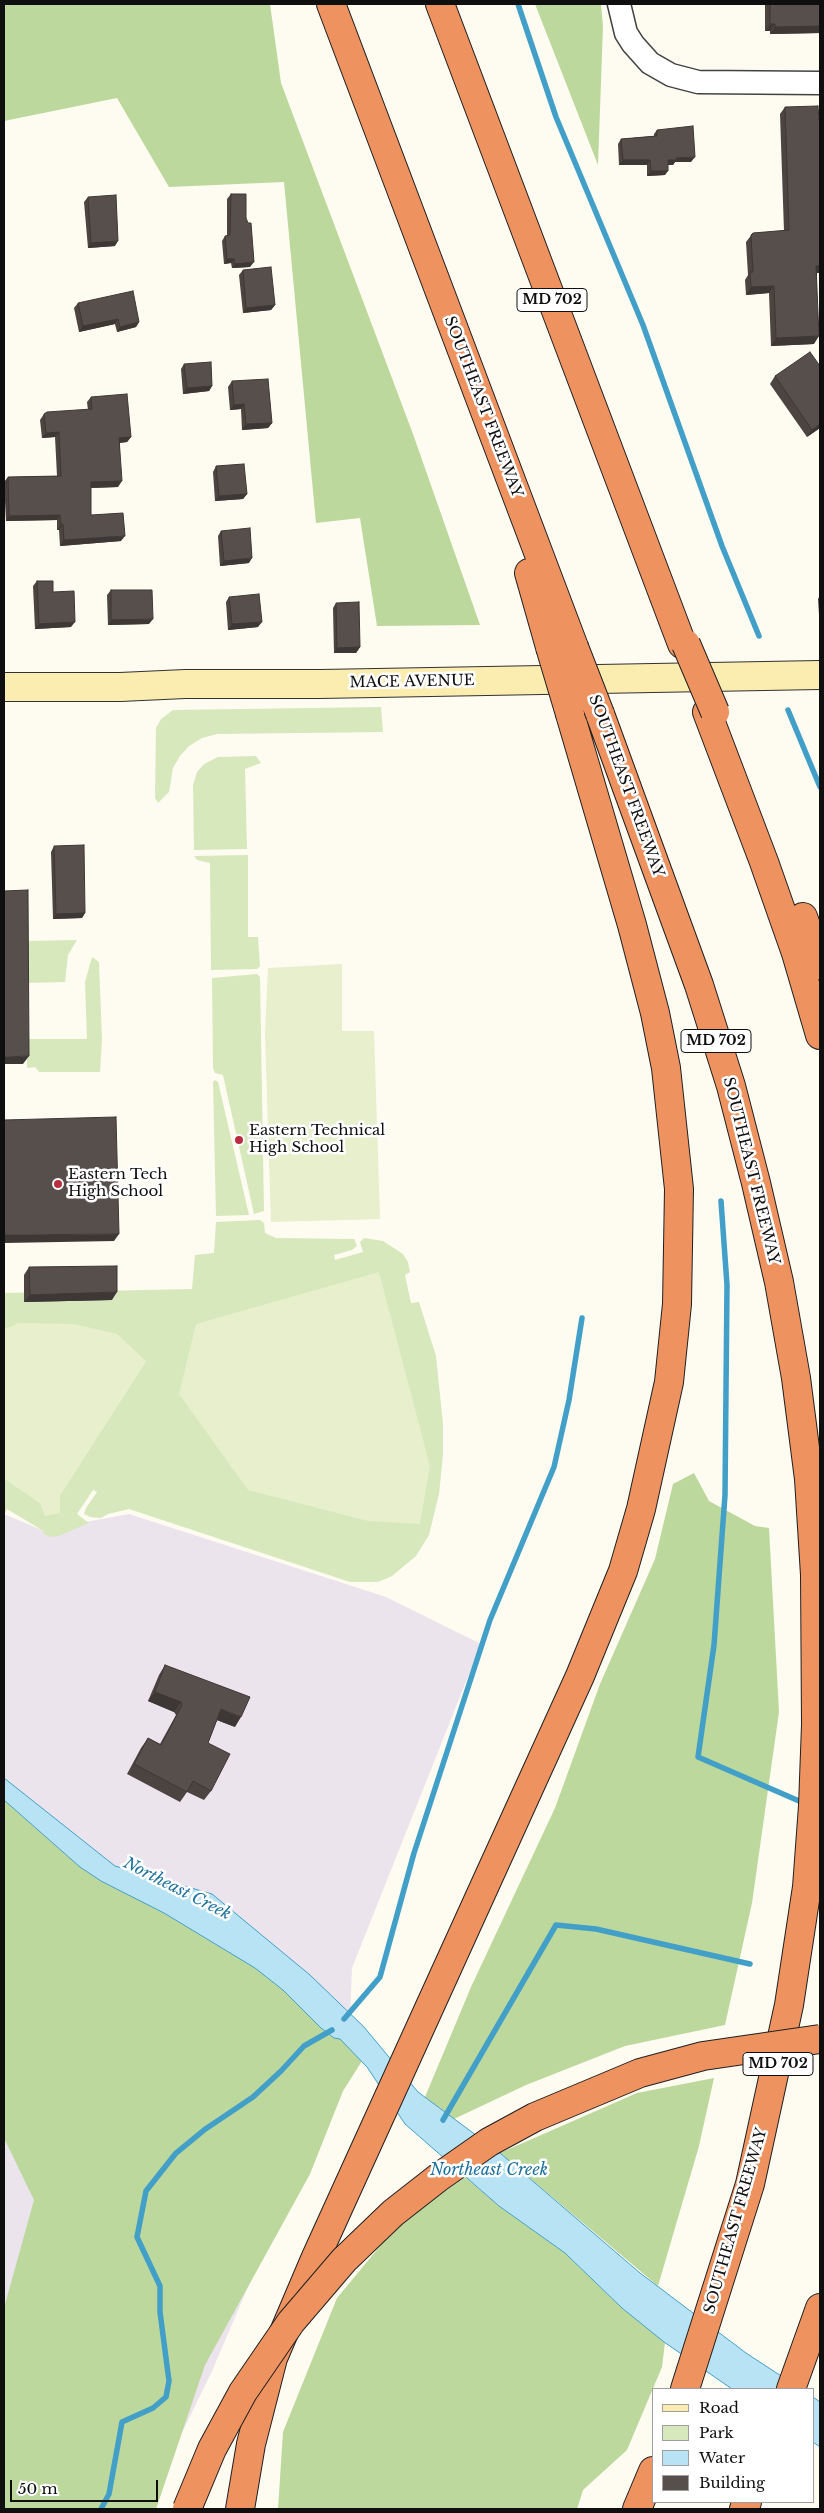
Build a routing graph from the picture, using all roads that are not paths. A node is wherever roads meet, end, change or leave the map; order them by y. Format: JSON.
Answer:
{"nodes":[{"id":1,"x":331,"y":4,"type":"edge"},
{"id":2,"x":440,"y":4,"type":"edge"},
{"id":3,"x":619,"y":4,"type":"edge"},
{"id":4,"x":820,"y":83,"type":"edge"},
{"id":5,"x":562,"y":647,"type":"junction"},
{"id":6,"x":820,"y":674,"type":"edge"},
{"id":7,"x":4,"y":687,"type":"edge"},
{"id":8,"x":711,"y":712,"type":"junction"},
{"id":9,"x":820,"y":965,"type":"edge"},
{"id":10,"x":820,"y":1035,"type":"edge"},
{"id":11,"x":820,"y":2039,"type":"edge"},
{"id":12,"x":820,"y":2308,"type":"edge"},
{"id":13,"x":685,"y":2388,"type":"edge"},
{"id":14,"x":791,"y":2388,"type":"edge"},
{"id":15,"x":652,"y":2473,"type":"edge"},
{"id":16,"x":187,"y":2509,"type":"edge"},
{"id":17,"x":240,"y":2509,"type":"edge"},
{"id":18,"x":637,"y":2509,"type":"edge"}],
"edges":[{"from":1,"to":5,"type":"highway","name":"SOUTHEAST FREEWAY"},
{"from":2,"to":8,"type":"highway","number":"MD 702"},
{"from":3,"to":4,"type":"street"},
{"from":5,"to":13,"type":"highway","name":"SOUTHEAST FREEWAY","number":"MD 702","bridge":true},
{"from":5,"to":17,"type":"highway","bridge":true},
{"from":6,"to":7,"type":"main road","name":"MACE AVENUE"},
{"from":8,"to":9,"type":"highway"},
{"from":8,"to":10,"type":"highway","number":"MD 702"},
{"from":11,"to":16,"type":"highway","bridge":true},
{"from":12,"to":14,"type":"highway"},
{"from":15,"to":18,"type":"highway"}]}
